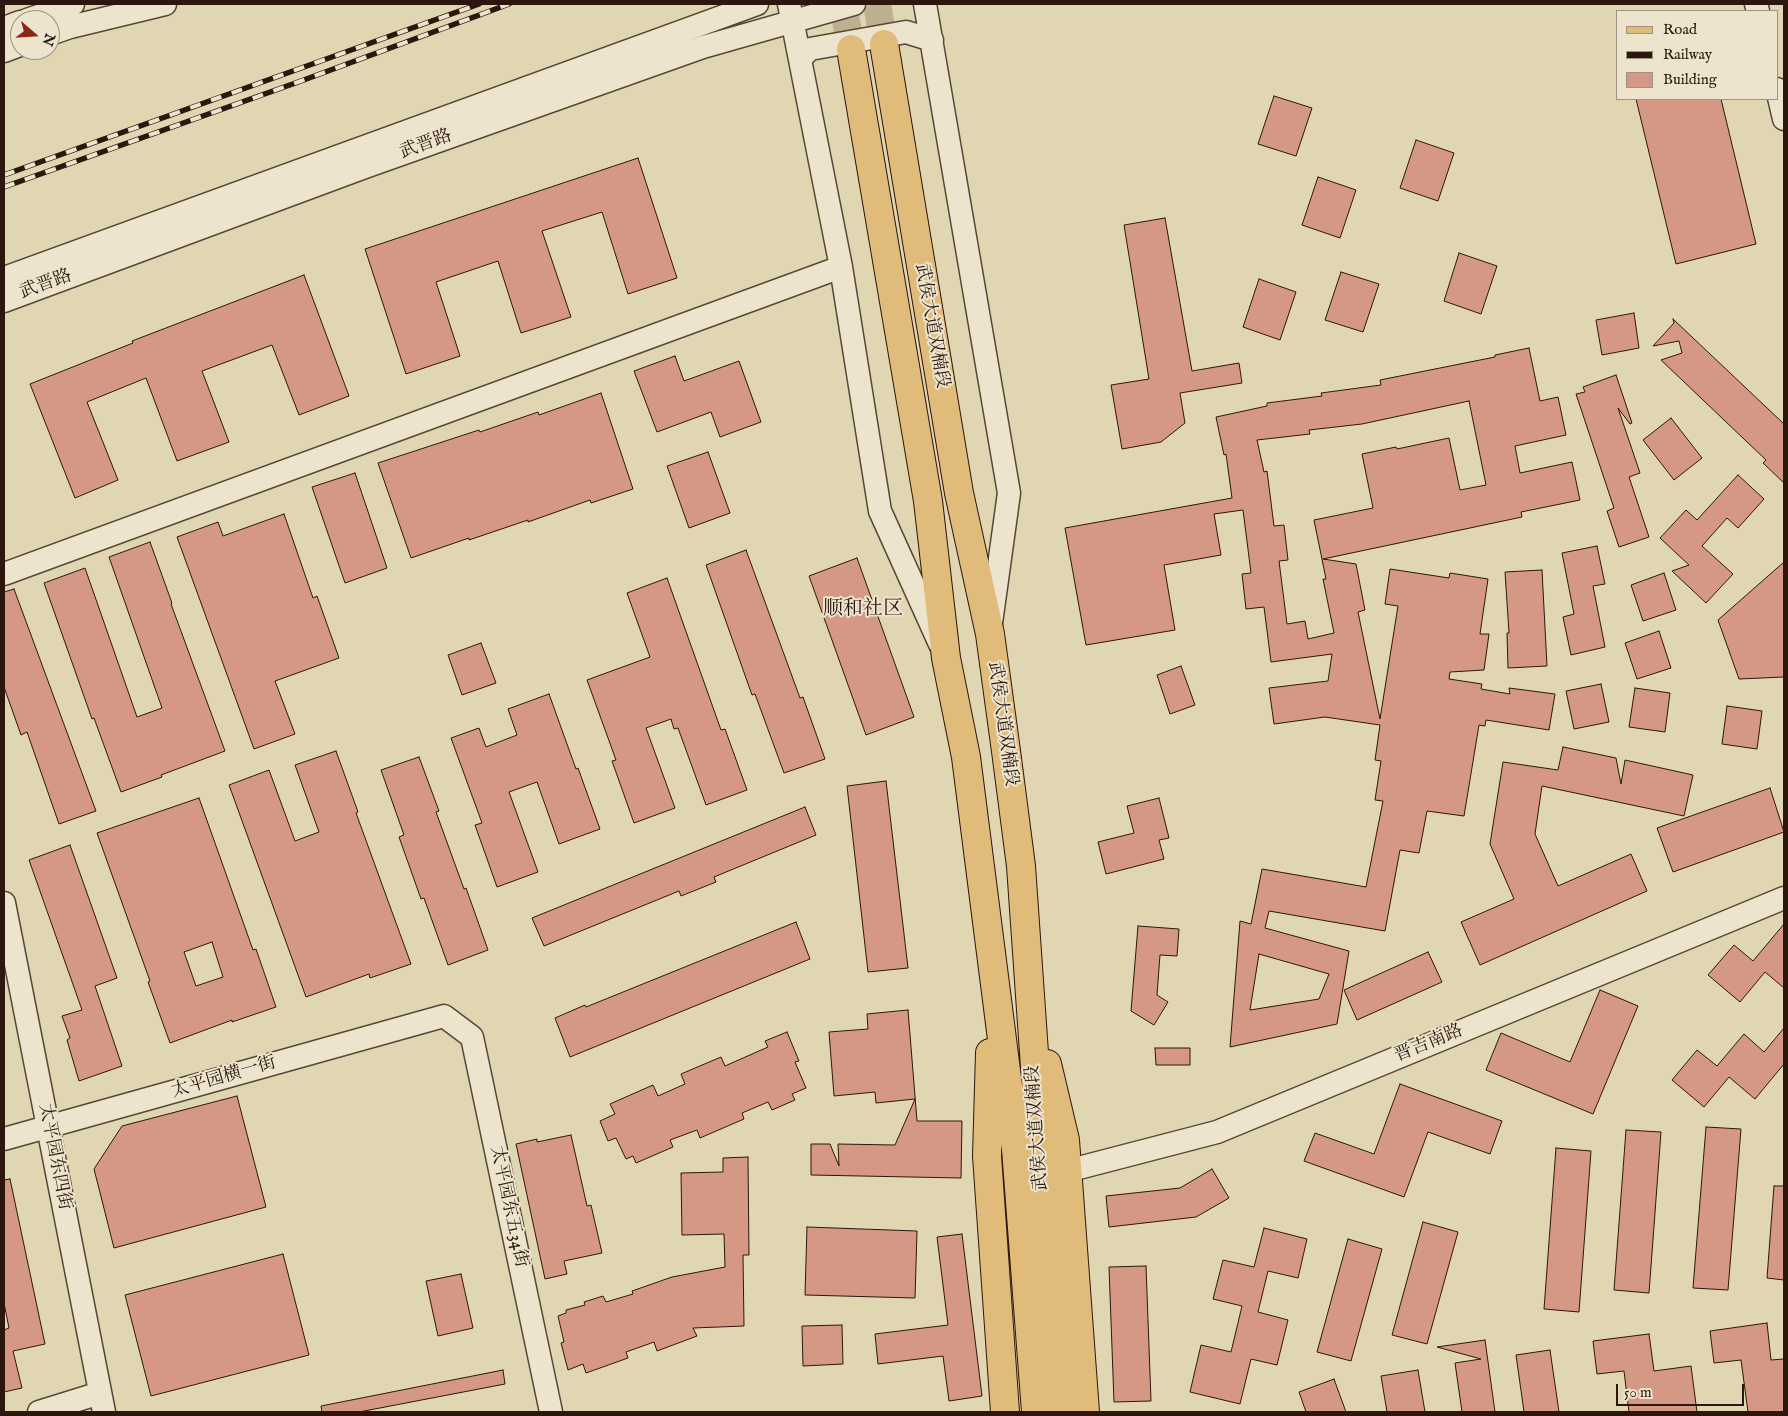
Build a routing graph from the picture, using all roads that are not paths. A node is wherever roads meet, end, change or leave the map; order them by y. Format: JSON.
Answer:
{"nodes":[{"id":1,"x":165,"y":4,"type":"edge"},
{"id":2,"x":757,"y":4,"type":"edge"},
{"id":3,"x":854,"y":4,"type":"edge"},
{"id":4,"x":925,"y":4,"type":"edge"},
{"id":5,"x":791,"y":13,"type":"edge"},
{"id":6,"x":70,"y":14,"type":"edge"},
{"id":7,"x":932,"y":40,"type":"junction"},
{"id":8,"x":884,"y":44,"type":"tunnel mouth"},
{"id":9,"x":851,"y":49,"type":"tunnel mouth"},
{"id":10,"x":800,"y":59,"type":"junction"},
{"id":11,"x":1778,"y":93,"type":"edge"},
{"id":12,"x":1784,"y":119,"type":"edge"},
{"id":13,"x":841,"y":267,"type":"junction"},
{"id":14,"x":4,"y":278,"type":"edge"},
{"id":15,"x":4,"y":301,"type":"edge"},
{"id":16,"x":4,"y":574,"type":"edge"},
{"id":17,"x":990,"y":634,"type":"junction"},
{"id":18,"x":946,"y":658,"type":"junction"},
{"id":19,"x":1784,"y":898,"type":"edge"},
{"id":20,"x":4,"y":903,"type":"edge"},
{"id":21,"x":992,"y":964,"type":"junction"},
{"id":22,"x":1028,"y":981,"type":"junction"},
{"id":23,"x":444,"y":1016,"type":"joint"},
{"id":24,"x":48,"y":1128,"type":"junction"},
{"id":25,"x":4,"y":1139,"type":"edge"},
{"id":26,"x":1028,"y":1149,"type":"junction"},
{"id":27,"x":1067,"y":1171,"type":"junction"},
{"id":28,"x":102,"y":1403,"type":"edge"},
{"id":29,"x":39,"y":1412,"type":"edge"},
{"id":30,"x":551,"y":1412,"type":"edge"},
{"id":31,"x":1006,"y":1412,"type":"edge"},
{"id":32,"x":1036,"y":1412,"type":"edge"},
{"id":33,"x":1059,"y":1412,"type":"edge"},
{"id":34,"x":1086,"y":1412,"type":"edge"}],
"edges":[{"from":1,"to":6,"type":"street"},
{"from":2,"to":14,"type":"street","name":"武晋路"},
{"from":3,"to":5,"type":"street","name":"武晋路"},
{"from":4,"to":7,"type":"street"},
{"from":5,"to":10,"type":"street"},
{"from":5,"to":15,"type":"street","name":"武晋路"},
{"from":7,"to":10,"type":"street"},
{"from":7,"to":17,"type":"street"},
{"from":8,"to":17,"type":"main road","name":"武侯大道双楠段"},
{"from":9,"to":18,"type":"main road","name":"武侯大道双楠段"},
{"from":10,"to":13,"type":"street"},
{"from":11,"to":12,"type":"street"},
{"from":13,"to":16,"type":"street"},
{"from":13,"to":18,"type":"street"},
{"from":17,"to":22,"type":"main road","name":"武侯大道双楠段"},
{"from":18,"to":21,"type":"main road","name":"武侯大道双楠段"},
{"from":19,"to":27,"type":"street","name":"晋吉南路"},
{"from":20,"to":24,"type":"street","name":"太平园东四街"},
{"from":21,"to":26,"type":"main road","name":"武侯大道双楠段"},
{"from":21,"to":31,"type":"main road"},
{"from":22,"to":26,"type":"main road","name":"武侯大道双楠段"},
{"from":22,"to":27,"type":"main road"},
{"from":23,"to":24,"type":"street","name":"太平园横一街"},
{"from":23,"to":30,"type":"street","name":"太平园东五34街"},
{"from":24,"to":25,"type":"street","name":"太平园横一街"},
{"from":24,"to":28,"type":"street","name":"太平园东四街"},
{"from":26,"to":32,"type":"main road","name":"武侯大道双楠段"},
{"from":26,"to":33,"type":"main road","name":"武侯大道双楠段"},
{"from":27,"to":34,"type":"main road"},
{"from":28,"to":29,"type":"street"}]}
